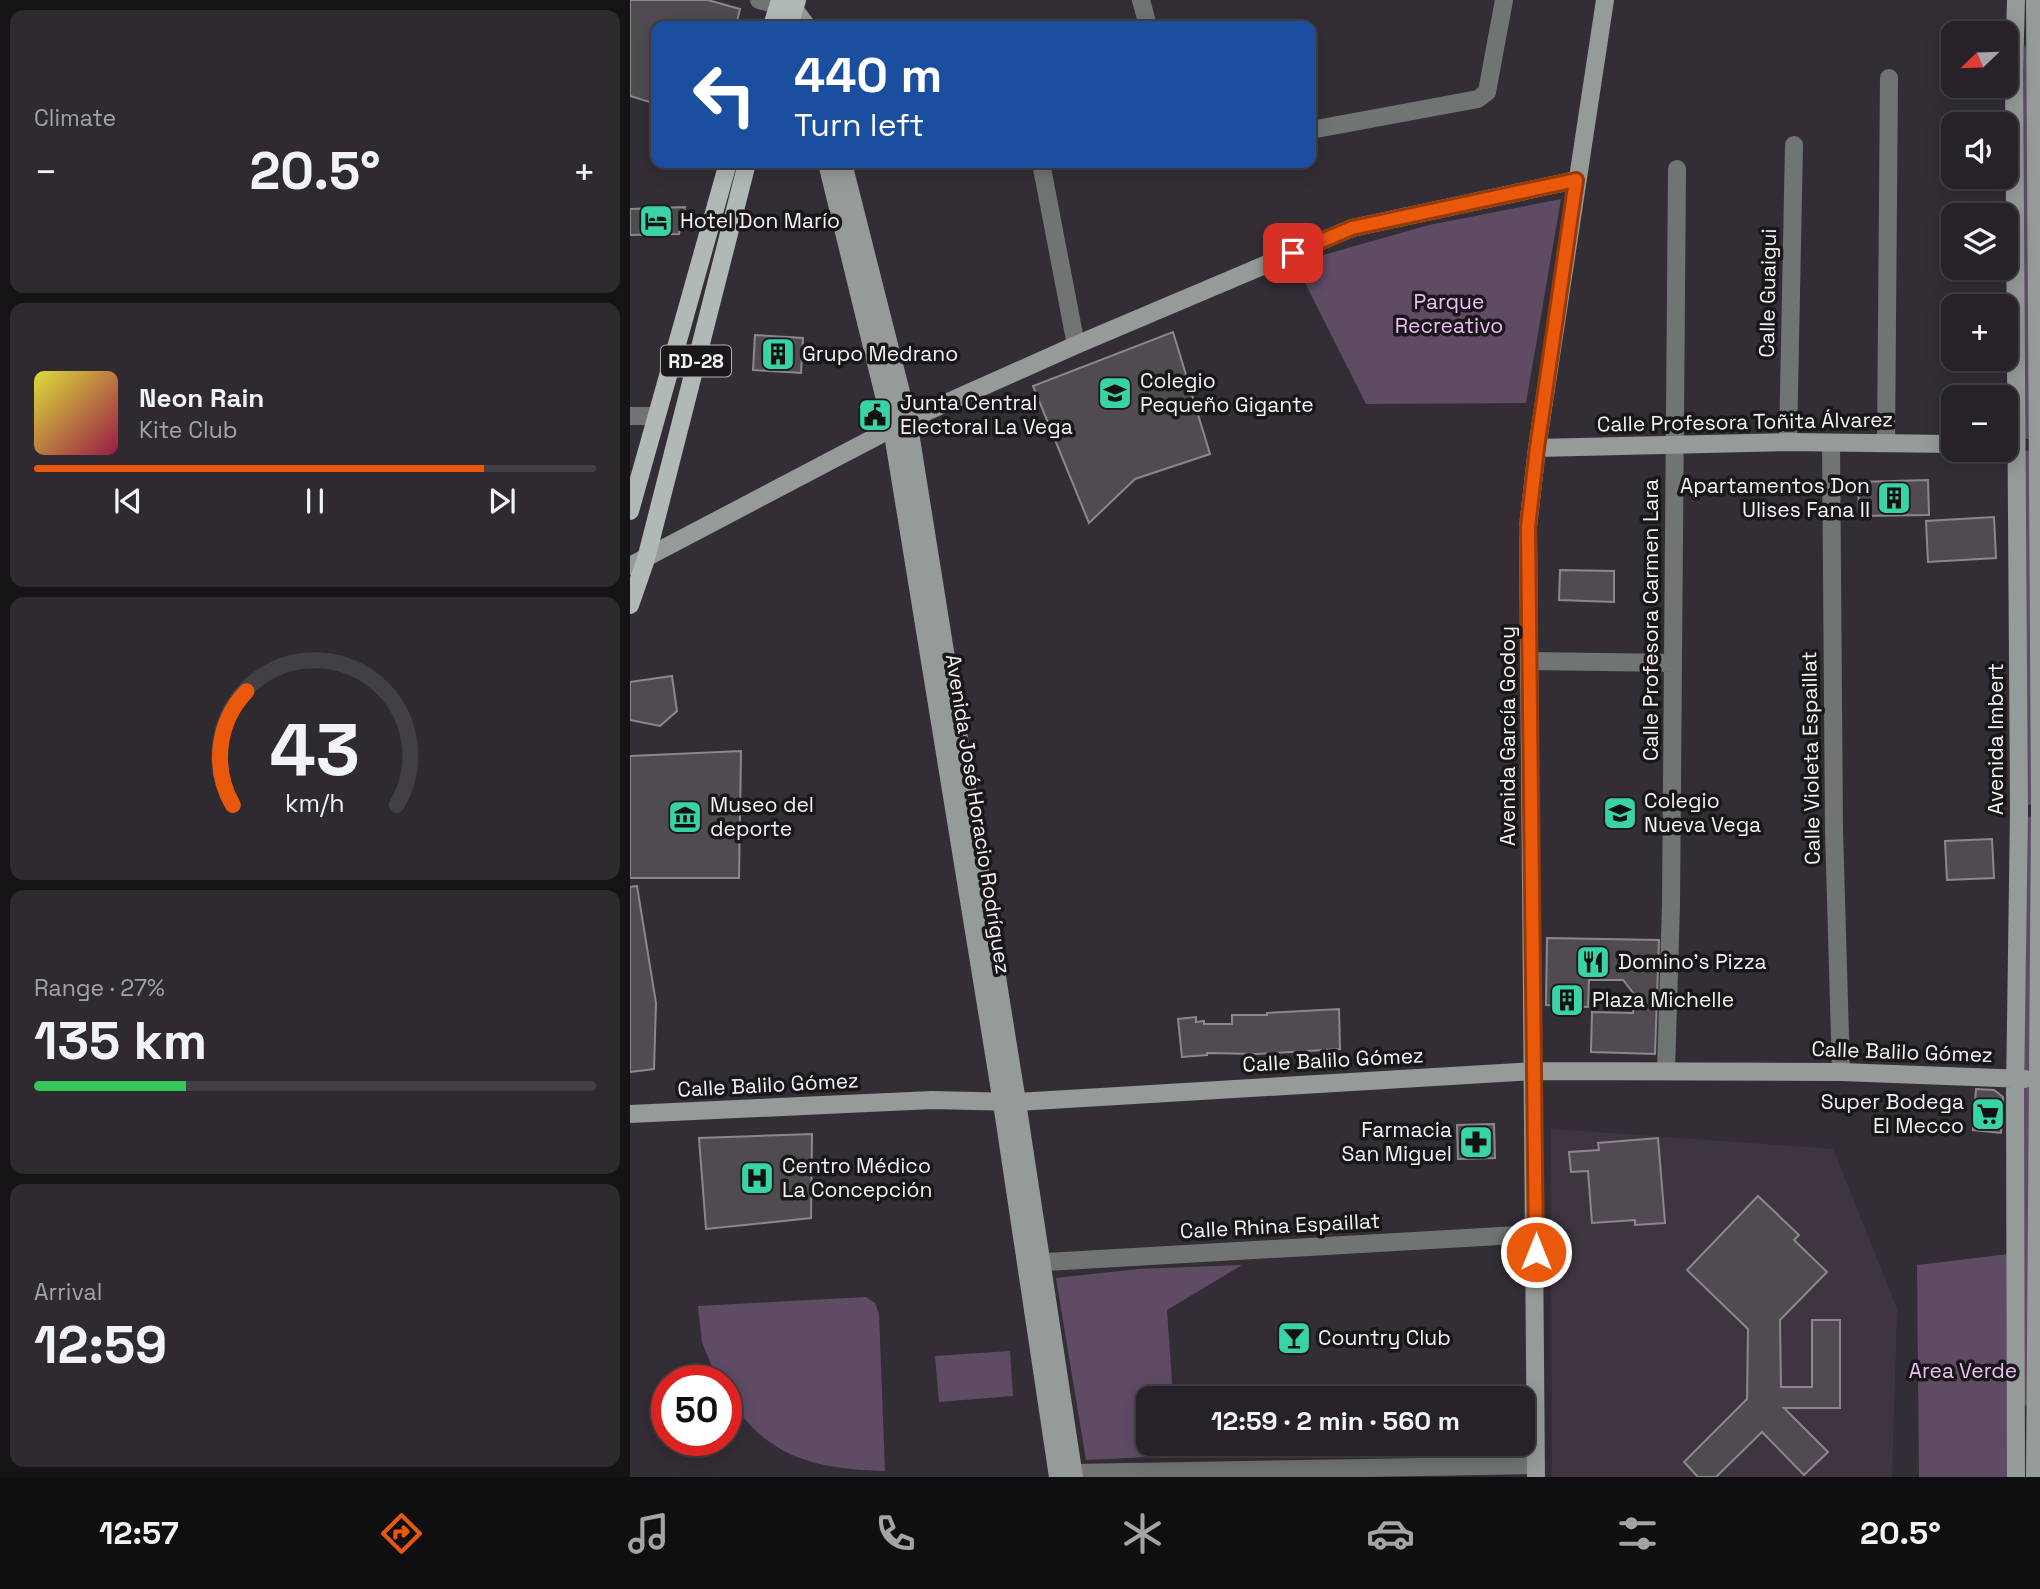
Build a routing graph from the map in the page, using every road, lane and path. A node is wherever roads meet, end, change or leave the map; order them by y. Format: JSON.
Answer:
{"nodes":[{"id":1,"x":759,"y":0,"type":"edge"},
{"id":2,"x":1141,"y":0,"type":"edge"},
{"id":3,"x":1504,"y":0,"type":"edge"},
{"id":4,"x":1605,"y":0,"type":"edge"},
{"id":5,"x":2016,"y":0,"type":"edge"},
{"id":6,"x":2035,"y":0,"type":"edge"},
{"id":7,"x":788,"y":8,"type":"edge"},
{"id":8,"x":802,"y":21,"type":"edge"},
{"id":9,"x":1147,"y":21,"type":"edge"},
{"id":10,"x":2015,"y":21,"type":"edge"},
{"id":11,"x":2018,"y":35,"type":"edge"},
{"id":12,"x":2035,"y":36,"type":"junction"},
{"id":13,"x":1889,"y":78,"type":"dead end"},
{"id":14,"x":2017,"y":98,"type":"edge"},
{"id":15,"x":1316,"y":129,"type":"edge"},
{"id":16,"x":1794,"y":145,"type":"dead end"},
{"id":17,"x":726,"y":168,"type":"edge"},
{"id":18,"x":746,"y":168,"type":"edge"},
{"id":19,"x":828,"y":168,"type":"edge"},
{"id":20,"x":844,"y":168,"type":"edge"},
{"id":21,"x":1042,"y":168,"type":"edge"},
{"id":22,"x":1677,"y":169,"type":"dead end"},
{"id":23,"x":1576,"y":180,"type":"junction"},
{"id":24,"x":1076,"y":345,"type":"junction"},
{"id":25,"x":630,"y":416,"type":"edge"},
{"id":26,"x":656,"y":416,"type":"junction"},
{"id":27,"x":900,"y":424,"type":"junction"},
{"id":28,"x":1788,"y":442,"type":"junction"},
{"id":29,"x":1830,"y":443,"type":"junction"},
{"id":30,"x":1886,"y":443,"type":"junction"},
{"id":31,"x":1941,"y":444,"type":"edge"},
{"id":32,"x":1675,"y":445,"type":"junction"},
{"id":33,"x":2025,"y":445,"type":"edge"},
{"id":34,"x":1537,"y":448,"type":"junction"},
{"id":35,"x":630,"y":510,"type":"edge"},
{"id":36,"x":638,"y":562,"type":"edge"},
{"id":37,"x":630,"y":605,"type":"edge"},
{"id":38,"x":1530,"y":661,"type":"junction"},
{"id":39,"x":1674,"y":663,"type":"junction"},
{"id":40,"x":2019,"y":811,"type":"junction"},
{"id":41,"x":2040,"y":811,"type":"edge"},
{"id":42,"x":1535,"y":1071,"type":"junction"},
{"id":43,"x":1667,"y":1071,"type":"junction"},
{"id":44,"x":1841,"y":1072,"type":"junction"},
{"id":45,"x":2016,"y":1079,"type":"junction"},
{"id":46,"x":2039,"y":1080,"type":"edge"},
{"id":47,"x":1009,"y":1102,"type":"junction"},
{"id":48,"x":630,"y":1114,"type":"edge"},
{"id":49,"x":1536,"y":1234,"type":"junction"},
{"id":50,"x":1034,"y":1263,"type":"junction"},
{"id":51,"x":2016,"y":1410,"type":"junction"},
{"id":52,"x":2035,"y":1410,"type":"junction"},
{"id":53,"x":1536,"y":1471,"type":"edge"},
{"id":54,"x":1069,"y":1476,"type":"edge"},
{"id":55,"x":2016,"y":1477,"type":"edge"},
{"id":56,"x":2035,"y":1477,"type":"edge"}],
"edges":[{"from":1,"to":7,"type":"street"},
{"from":2,"to":9,"type":"street"},
{"from":3,"to":15,"type":"street"},
{"from":4,"to":23,"type":"street","name":"Avenida García Godoy"},
{"from":5,"to":10,"type":"street","name":"Avenida Imbert"},
{"from":6,"to":12,"type":"street","name":"Avenida Imbert"},
{"from":7,"to":8,"type":"street"},
{"from":11,"to":12,"type":"street"},
{"from":12,"to":33,"type":"street","name":"Avenida Imbert"},
{"from":13,"to":30,"type":"street"},
{"from":14,"to":33,"type":"street","name":"Avenida Imbert"},
{"from":16,"to":28,"type":"street","name":"Calle Guaigui"},
{"from":17,"to":26,"type":"main road","number":"RD-28"},
{"from":18,"to":36,"type":"main road","number":"RD-28"},
{"from":19,"to":27,"type":"street","name":"Avenida José Horacio Rodríguez"},
{"from":20,"to":27,"type":"street","name":"Avenida José Horacio Rodríguez"},
{"from":21,"to":24,"type":"street"},
{"from":22,"to":32,"type":"street","name":"Calle Profesora Carmen Lara"},
{"from":23,"to":24,"type":"street"},
{"from":23,"to":34,"type":"street","name":"Avenida García Godoy"},
{"from":24,"to":27,"type":"street"},
{"from":25,"to":26,"type":"street"},
{"from":26,"to":35,"type":"main road","number":"RD-28"},
{"from":27,"to":36,"type":"street"},
{"from":27,"to":47,"type":"street","name":"Avenida José Horacio Rodríguez"},
{"from":28,"to":29,"type":"street","name":"Calle Profesora Toñita Álvarez"},
{"from":28,"to":32,"type":"street","name":"Calle Profesora Toñita Álvarez"},
{"from":29,"to":30,"type":"street","name":"Calle Profesora Toñita Álvarez"},
{"from":29,"to":44,"type":"street","name":"Calle Violeta Espaillat"},
{"from":30,"to":31,"type":"street","name":"Calle Profesora Toñita Álvarez"},
{"from":32,"to":34,"type":"street","name":"Calle Profesora Toñita Álvarez"},
{"from":32,"to":39,"type":"street","name":"Calle Profesora Carmen Lara"},
{"from":33,"to":40,"type":"street","name":"Avenida Imbert"},
{"from":33,"to":41,"type":"street","name":"Avenida Imbert"},
{"from":34,"to":38,"type":"street","name":"Avenida García Godoy"},
{"from":36,"to":37,"type":"main road","number":"RD-28"},
{"from":38,"to":39,"type":"street"},
{"from":38,"to":42,"type":"street","name":"Avenida García Godoy"},
{"from":39,"to":43,"type":"street","name":"Calle Profesora Carmen Lara"},
{"from":40,"to":41,"type":"street"},
{"from":40,"to":45,"type":"street","name":"Avenida Imbert"},
{"from":41,"to":46,"type":"street","name":"Avenida Imbert"},
{"from":42,"to":43,"type":"street","name":"Calle Balilo Gómez"},
{"from":42,"to":47,"type":"street","name":"Calle Balilo Gómez"},
{"from":42,"to":49,"type":"street","name":"Avenida García Godoy"},
{"from":43,"to":44,"type":"street","name":"Calle Balilo Gómez"},
{"from":44,"to":45,"type":"street","name":"Calle Balilo Gómez"},
{"from":45,"to":46,"type":"street","name":"Calle Balilo Gómez"},
{"from":45,"to":51,"type":"street","name":"Avenida Imbert"},
{"from":46,"to":52,"type":"street","name":"Avenida Imbert"},
{"from":47,"to":48,"type":"street","name":"Calle Balilo Gómez"},
{"from":47,"to":50,"type":"street","name":"Avenida José Horacio Rodríguez"},
{"from":49,"to":50,"type":"street","name":"Calle Rhina Espaillat"},
{"from":49,"to":53,"type":"street","name":"Avenida García Godoy"},
{"from":50,"to":54,"type":"street","name":"Avenida José Horacio Rodríguez"},
{"from":51,"to":52,"type":"street"},
{"from":51,"to":55,"type":"street","name":"Avenida Imbert"},
{"from":52,"to":56,"type":"street","name":"Avenida Imbert"},
{"from":53,"to":54,"type":"street"}]}
